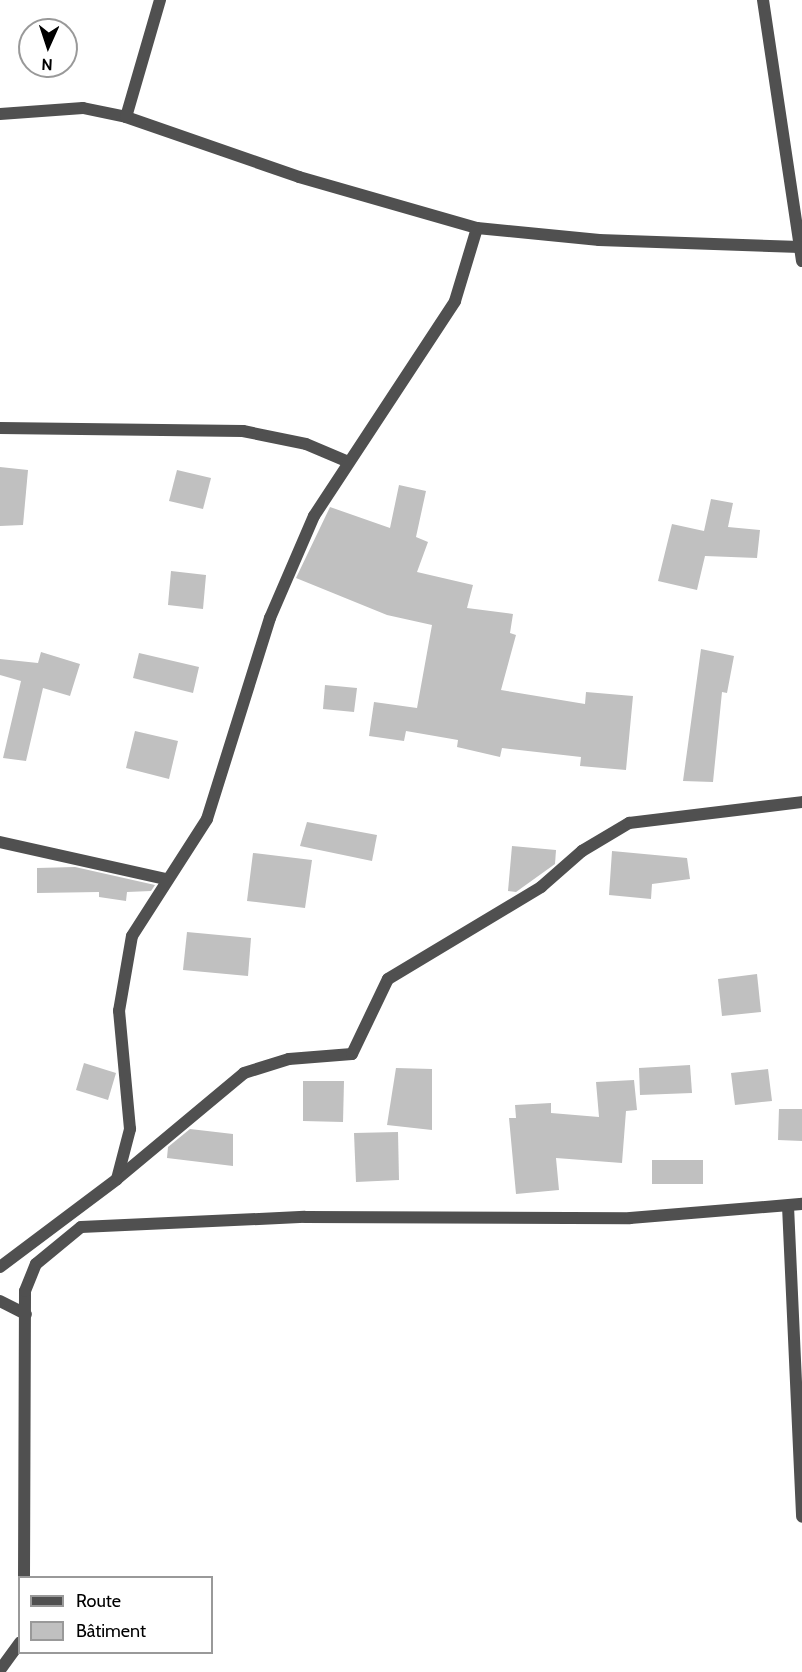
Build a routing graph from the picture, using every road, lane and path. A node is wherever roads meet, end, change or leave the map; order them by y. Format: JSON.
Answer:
{"nodes":[{"id":1,"x":160,"y":0,"type":"edge"},
{"id":2,"x":763,"y":0,"type":"edge"},
{"id":3,"x":0,"y":114,"type":"edge"},
{"id":4,"x":126,"y":117,"type":"junction"},
{"id":5,"x":477,"y":228,"type":"junction"},
{"id":6,"x":800,"y":247,"type":"junction"},
{"id":7,"x":802,"y":261,"type":"edge"},
{"id":8,"x":0,"y":428,"type":"edge"},
{"id":9,"x":346,"y":461,"type":"junction"},
{"id":10,"x":802,"y":802,"type":"edge"},
{"id":11,"x":0,"y":842,"type":"edge"},
{"id":12,"x":165,"y":879,"type":"junction"},
{"id":13,"x":117,"y":1179,"type":"junction"},
{"id":14,"x":802,"y":1204,"type":"edge"},
{"id":15,"x":788,"y":1206,"type":"junction"},
{"id":16,"x":0,"y":1268,"type":"edge"},
{"id":17,"x":0,"y":1301,"type":"edge"},
{"id":18,"x":26,"y":1314,"type":"junction"},
{"id":19,"x":802,"y":1517,"type":"edge"},
{"id":20,"x":24,"y":1576,"type":"edge"},
{"id":21,"x":18,"y":1645,"type":"edge"},
{"id":22,"x":0,"y":1670,"type":"edge"}],
"edges":[{"from":1,"to":4,"type":"street"},
{"from":2,"to":6,"type":"street"},
{"from":3,"to":4,"type":"street"},
{"from":4,"to":5,"type":"street"},
{"from":5,"to":6,"type":"street"},
{"from":5,"to":9,"type":"street"},
{"from":6,"to":7,"type":"street"},
{"from":8,"to":9,"type":"street"},
{"from":9,"to":12,"type":"street"},
{"from":10,"to":13,"type":"street"},
{"from":11,"to":12,"type":"street"},
{"from":12,"to":13,"type":"street"},
{"from":13,"to":16,"type":"street"},
{"from":14,"to":15,"type":"street"},
{"from":15,"to":18,"type":"street"},
{"from":15,"to":19,"type":"street"},
{"from":17,"to":18,"type":"street"},
{"from":18,"to":20,"type":"street"},
{"from":21,"to":22,"type":"street"}]}
